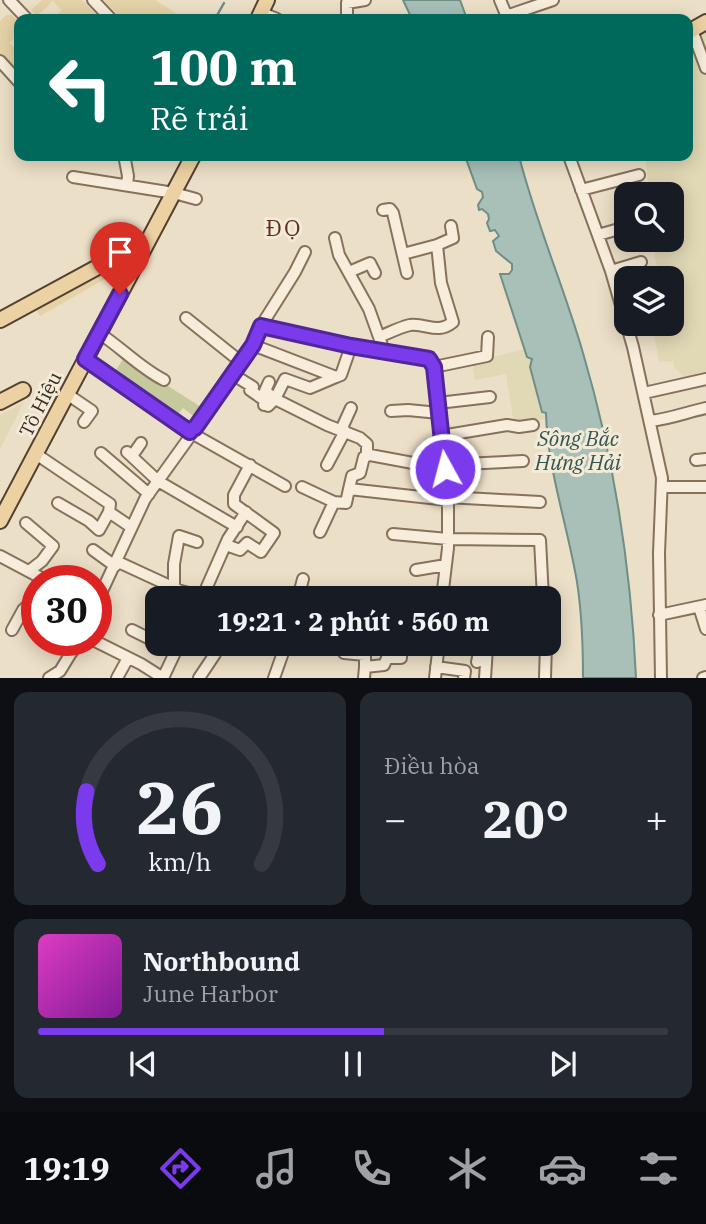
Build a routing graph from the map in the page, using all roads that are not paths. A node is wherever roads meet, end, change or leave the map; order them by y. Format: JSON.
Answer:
{"nodes":[{"id":1,"x":9,"y":0,"type":"edge"},
{"id":2,"x":93,"y":0,"type":"edge"},
{"id":3,"x":365,"y":0,"type":"edge"},
{"id":4,"x":553,"y":0,"type":"edge"},
{"id":5,"x":347,"y":1,"type":"edge"},
{"id":6,"x":0,"y":9,"type":"edge"},
{"id":7,"x":22,"y":14,"type":"edge"},
{"id":8,"x":106,"y":14,"type":"edge"},
{"id":9,"x":515,"y":14,"type":"edge"},
{"id":10,"x":693,"y":33,"type":"edge"},
{"id":11,"x":0,"y":61,"type":"edge"},
{"id":12,"x":706,"y":68,"type":"edge"},
{"id":13,"x":14,"y":76,"type":"edge"},
{"id":14,"x":124,"y":161,"type":"edge"},
{"id":15,"x":126,"y":161,"type":"edge"},
{"id":16,"x":190,"y":161,"type":"edge"},
{"id":17,"x":571,"y":161,"type":"edge"},
{"id":18,"x":639,"y":175,"type":"dead end"},
{"id":19,"x":73,"y":177,"type":"dead end"},
{"id":20,"x":115,"y":177,"type":"dead end"},
{"id":21,"x":127,"y":185,"type":"junction"},
{"id":22,"x":582,"y":190,"type":"junction"},
{"id":23,"x":174,"y":193,"type":"junction"},
{"id":24,"x":196,"y":199,"type":"dead end"},
{"id":25,"x":383,"y":210,"type":"dead end"},
{"id":26,"x":451,"y":226,"type":"dead end"},
{"id":27,"x":614,"y":230,"type":"edge"},
{"id":28,"x":598,"y":235,"type":"junction"},
{"id":29,"x":335,"y":238,"type":"dead end"},
{"id":30,"x":437,"y":245,"type":"junction"},
{"id":31,"x":130,"y":250,"type":"dead end"},
{"id":32,"x":305,"y":251,"type":"dead end"},
{"id":33,"x":403,"y":254,"type":"junction"},
{"id":34,"x":641,"y":262,"type":"dead end"},
{"id":35,"x":106,"y":263,"type":"junction"},
{"id":36,"x":611,"y":271,"type":"junction"},
{"id":37,"x":349,"y":272,"type":"junction"},
{"id":38,"x":375,"y":273,"type":"dead end"},
{"id":39,"x":407,"y":273,"type":"dead end"},
{"id":40,"x":131,"y":275,"type":"junction"},
{"id":41,"x":186,"y":318,"type":"dead end"},
{"id":42,"x":0,"y":320,"type":"edge"},
{"id":43,"x":99,"y":333,"type":"junction"},
{"id":44,"x":261,"y":333,"type":"junction"},
{"id":45,"x":379,"y":337,"type":"junction"},
{"id":46,"x":488,"y":337,"type":"dead end"},
{"id":47,"x":351,"y":346,"type":"junction"},
{"id":48,"x":384,"y":351,"type":"junction"},
{"id":49,"x":85,"y":359,"type":"junction"},
{"id":50,"x":240,"y":362,"type":"junction"},
{"id":51,"x":434,"y":367,"type":"junction"},
{"id":52,"x":232,"y":374,"type":"junction"},
{"id":53,"x":336,"y":377,"type":"junction"},
{"id":54,"x":706,"y":379,"type":"edge"},
{"id":55,"x":164,"y":380,"type":"dead end"},
{"id":56,"x":269,"y":382,"type":"dead end"},
{"id":57,"x":23,"y":390,"type":"dead end"},
{"id":58,"x":644,"y":393,"type":"junction"},
{"id":59,"x":67,"y":394,"type":"junction"},
{"id":60,"x":490,"y":397,"type":"dead end"},
{"id":61,"x":0,"y":402,"type":"edge"},
{"id":62,"x":269,"y":404,"type":"junction"},
{"id":63,"x":351,"y":408,"type":"dead end"},
{"id":64,"x":439,"y":408,"type":"junction"},
{"id":65,"x":706,"y":408,"type":"edge"},
{"id":66,"x":391,"y":411,"type":"dead end"},
{"id":67,"x":650,"y":421,"type":"junction"},
{"id":68,"x":84,"y":422,"type":"dead end"},
{"id":69,"x":533,"y":425,"type":"dead end"},
{"id":70,"x":343,"y":431,"type":"junction"},
{"id":71,"x":193,"y":432,"type":"junction"},
{"id":72,"x":441,"y":436,"type":"junction"},
{"id":73,"x":141,"y":443,"type":"dead end"},
{"id":74,"x":101,"y":453,"type":"dead end"},
{"id":75,"x":36,"y":454,"type":"junction"},
{"id":76,"x":368,"y":456,"type":"junction"},
{"id":77,"x":523,"y":461,"type":"dead end"},
{"id":78,"x":250,"y":465,"type":"junction"},
{"id":79,"x":327,"y":466,"type":"dead end"},
{"id":80,"x":445,"y":467,"type":"junction"},
{"id":81,"x":158,"y":481,"type":"junction"},
{"id":82,"x":285,"y":485,"type":"dead end"},
{"id":83,"x":302,"y":487,"type":"dead end"},
{"id":84,"x":663,"y":487,"type":"junction"},
{"id":85,"x":706,"y":487,"type":"edge"},
{"id":86,"x":349,"y":489,"type":"junction"},
{"id":87,"x":149,"y":494,"type":"junction"},
{"id":88,"x":447,"y":499,"type":"junction"},
{"id":89,"x":334,"y":502,"type":"junction"},
{"id":90,"x":540,"y":502,"type":"dead end"},
{"id":91,"x":58,"y":503,"type":"dead end"},
{"id":92,"x":109,"y":512,"type":"junction"},
{"id":93,"x":246,"y":512,"type":"junction"},
{"id":94,"x":0,"y":521,"type":"edge"},
{"id":95,"x":26,"y":523,"type":"dead end"},
{"id":96,"x":131,"y":527,"type":"junction"},
{"id":97,"x":237,"y":527,"type":"junction"},
{"id":98,"x":320,"y":532,"type":"dead end"},
{"id":99,"x":393,"y":534,"type":"dead end"},
{"id":100,"x":448,"y":539,"type":"junction"},
{"id":101,"x":197,"y":542,"type":"dead end"},
{"id":102,"x":226,"y":545,"type":"junction"},
{"id":103,"x":93,"y":550,"type":"dead end"},
{"id":104,"x":0,"y":556,"type":"edge"},
{"id":105,"x":115,"y":564,"type":"junction"},
{"id":106,"x":37,"y":565,"type":"edge"},
{"id":107,"x":446,"y":565,"type":"junction"},
{"id":108,"x":21,"y":567,"type":"edge"},
{"id":109,"x":112,"y":570,"type":"edge"},
{"id":110,"x":416,"y":570,"type":"dead end"},
{"id":111,"x":303,"y":579,"type":"dead end"},
{"id":112,"x":171,"y":586,"type":"edge"},
{"id":113,"x":174,"y":586,"type":"edge"},
{"id":114,"x":209,"y":586,"type":"edge"},
{"id":115,"x":301,"y":586,"type":"edge"},
{"id":116,"x":443,"y":586,"type":"edge"},
{"id":117,"x":542,"y":586,"type":"edge"},
{"id":118,"x":703,"y":606,"type":"edge"},
{"id":119,"x":21,"y":614,"type":"edge"},
{"id":120,"x":659,"y":615,"type":"junction"},
{"id":121,"x":706,"y":629,"type":"edge"},
{"id":122,"x":12,"y":630,"type":"dead end"},
{"id":123,"x":132,"y":630,"type":"dead end"},
{"id":124,"x":145,"y":636,"type":"edge"},
{"id":125,"x":112,"y":650,"type":"edge"},
{"id":126,"x":69,"y":656,"type":"edge"},
{"id":127,"x":173,"y":656,"type":"edge"},
{"id":128,"x":213,"y":656,"type":"edge"},
{"id":129,"x":282,"y":656,"type":"edge"},
{"id":130,"x":401,"y":656,"type":"edge"},
{"id":131,"x":546,"y":656,"type":"edge"},
{"id":132,"x":128,"y":658,"type":"junction"},
{"id":133,"x":477,"y":662,"type":"dead end"},
{"id":134,"x":365,"y":673,"type":"edge"},
{"id":135,"x":435,"y":673,"type":"edge"},
{"id":136,"x":49,"y":678,"type":"edge"},
{"id":137,"x":117,"y":678,"type":"edge"},
{"id":138,"x":163,"y":678,"type":"edge"},
{"id":139,"x":199,"y":678,"type":"edge"},
{"id":140,"x":274,"y":678,"type":"edge"},
{"id":141,"x":464,"y":678,"type":"edge"},
{"id":142,"x":485,"y":678,"type":"edge"},
{"id":143,"x":545,"y":678,"type":"edge"},
{"id":144,"x":661,"y":678,"type":"edge"}],
"edges":[{"from":1,"to":6,"type":"street"},
{"from":1,"to":7,"type":"street"},
{"from":2,"to":8,"type":"street"},
{"from":3,"to":5,"type":"street"},
{"from":4,"to":9,"type":"street"},
{"from":10,"to":12,"type":"street"},
{"from":11,"to":13,"type":"street"},
{"from":14,"to":20,"type":"street"},
{"from":15,"to":21,"type":"street"},
{"from":16,"to":23,"type":"main road","name":"Tô Hiệu"},
{"from":17,"to":22,"type":"street"},
{"from":18,"to":22,"type":"street"},
{"from":19,"to":21,"type":"street"},
{"from":21,"to":23,"type":"street"},
{"from":22,"to":28,"type":"street"},
{"from":23,"to":24,"type":"street"},
{"from":23,"to":40,"type":"main road","name":"Tô Hiệu"},
{"from":25,"to":33,"type":"street"},
{"from":26,"to":30,"type":"street"},
{"from":27,"to":28,"type":"street"},
{"from":28,"to":36,"type":"street"},
{"from":29,"to":37,"type":"street"},
{"from":30,"to":33,"type":"street"},
{"from":30,"to":45,"type":"street"},
{"from":31,"to":35,"type":"main road"},
{"from":32,"to":44,"type":"street"},
{"from":33,"to":39,"type":"street"},
{"from":34,"to":36,"type":"street"},
{"from":35,"to":40,"type":"street"},
{"from":35,"to":42,"type":"main road"},
{"from":36,"to":58,"type":"street"},
{"from":37,"to":38,"type":"street"},
{"from":37,"to":45,"type":"street"},
{"from":40,"to":43,"type":"main road","name":"Tô Hiệu"},
{"from":41,"to":50,"type":"street"},
{"from":43,"to":49,"type":"main road","name":"Tô Hiệu"},
{"from":43,"to":55,"type":"street"},
{"from":44,"to":47,"type":"street"},
{"from":44,"to":50,"type":"street"},
{"from":44,"to":53,"type":"street"},
{"from":45,"to":48,"type":"street"},
{"from":46,"to":51,"type":"street"},
{"from":47,"to":48,"type":"street"},
{"from":47,"to":53,"type":"street"},
{"from":48,"to":51,"type":"street"},
{"from":49,"to":59,"type":"main road","name":"Tô Hiệu"},
{"from":49,"to":71,"type":"street"},
{"from":50,"to":52,"type":"street"},
{"from":51,"to":64,"type":"street"},
{"from":52,"to":62,"type":"street"},
{"from":52,"to":71,"type":"street"},
{"from":53,"to":62,"type":"street"},
{"from":54,"to":58,"type":"street"},
{"from":56,"to":62,"type":"street"},
{"from":57,"to":61,"type":"main road"},
{"from":58,"to":67,"type":"street"},
{"from":59,"to":68,"type":"street"},
{"from":59,"to":75,"type":"main road","name":"Tô Hiệu"},
{"from":60,"to":64,"type":"street"},
{"from":62,"to":70,"type":"street"},
{"from":63,"to":70,"type":"street"},
{"from":64,"to":66,"type":"street"},
{"from":64,"to":72,"type":"street"},
{"from":65,"to":67,"type":"street"},
{"from":67,"to":84,"type":"street"},
{"from":69,"to":72,"type":"street"},
{"from":70,"to":76,"type":"street"},
{"from":70,"to":79,"type":"street"},
{"from":71,"to":78,"type":"street"},
{"from":71,"to":81,"type":"street"},
{"from":72,"to":80,"type":"street"},
{"from":73,"to":81,"type":"street"},
{"from":74,"to":87,"type":"street"},
{"from":75,"to":92,"type":"street"},
{"from":75,"to":94,"type":"main road","name":"Tô Hiệu"},
{"from":76,"to":80,"type":"street"},
{"from":76,"to":86,"type":"street"},
{"from":77,"to":80,"type":"street"},
{"from":78,"to":82,"type":"street"},
{"from":78,"to":93,"type":"street"},
{"from":80,"to":88,"type":"street"},
{"from":81,"to":87,"type":"street"},
{"from":81,"to":97,"type":"street"},
{"from":83,"to":89,"type":"street"},
{"from":84,"to":85,"type":"street"},
{"from":84,"to":120,"type":"street"},
{"from":86,"to":88,"type":"street"},
{"from":86,"to":89,"type":"street"},
{"from":87,"to":96,"type":"street"},
{"from":88,"to":90,"type":"street"},
{"from":88,"to":100,"type":"street"},
{"from":89,"to":98,"type":"street"},
{"from":91,"to":92,"type":"street"},
{"from":92,"to":96,"type":"street"},
{"from":93,"to":97,"type":"street"},
{"from":93,"to":102,"type":"street"},
{"from":95,"to":106,"type":"street"},
{"from":96,"to":105,"type":"street"},
{"from":97,"to":102,"type":"street"},
{"from":99,"to":100,"type":"street"},
{"from":100,"to":107,"type":"street"},
{"from":100,"to":117,"type":"street"},
{"from":101,"to":113,"type":"street"},
{"from":102,"to":114,"type":"street"},
{"from":103,"to":105,"type":"street"},
{"from":104,"to":108,"type":"street"},
{"from":105,"to":109,"type":"street"},
{"from":105,"to":112,"type":"street"},
{"from":107,"to":110,"type":"street"},
{"from":107,"to":116,"type":"street"},
{"from":111,"to":115,"type":"street"},
{"from":118,"to":120,"type":"street"},
{"from":118,"to":121,"type":"street"},
{"from":119,"to":122,"type":"street"},
{"from":120,"to":144,"type":"street"},
{"from":123,"to":124,"type":"street"},
{"from":125,"to":132,"type":"street"},
{"from":126,"to":136,"type":"street"},
{"from":127,"to":138,"type":"street"},
{"from":128,"to":139,"type":"street"},
{"from":129,"to":140,"type":"street"},
{"from":130,"to":134,"type":"street"},
{"from":131,"to":143,"type":"street"},
{"from":132,"to":137,"type":"street"},
{"from":132,"to":138,"type":"street"},
{"from":133,"to":142,"type":"street"},
{"from":135,"to":141,"type":"street"}]}
